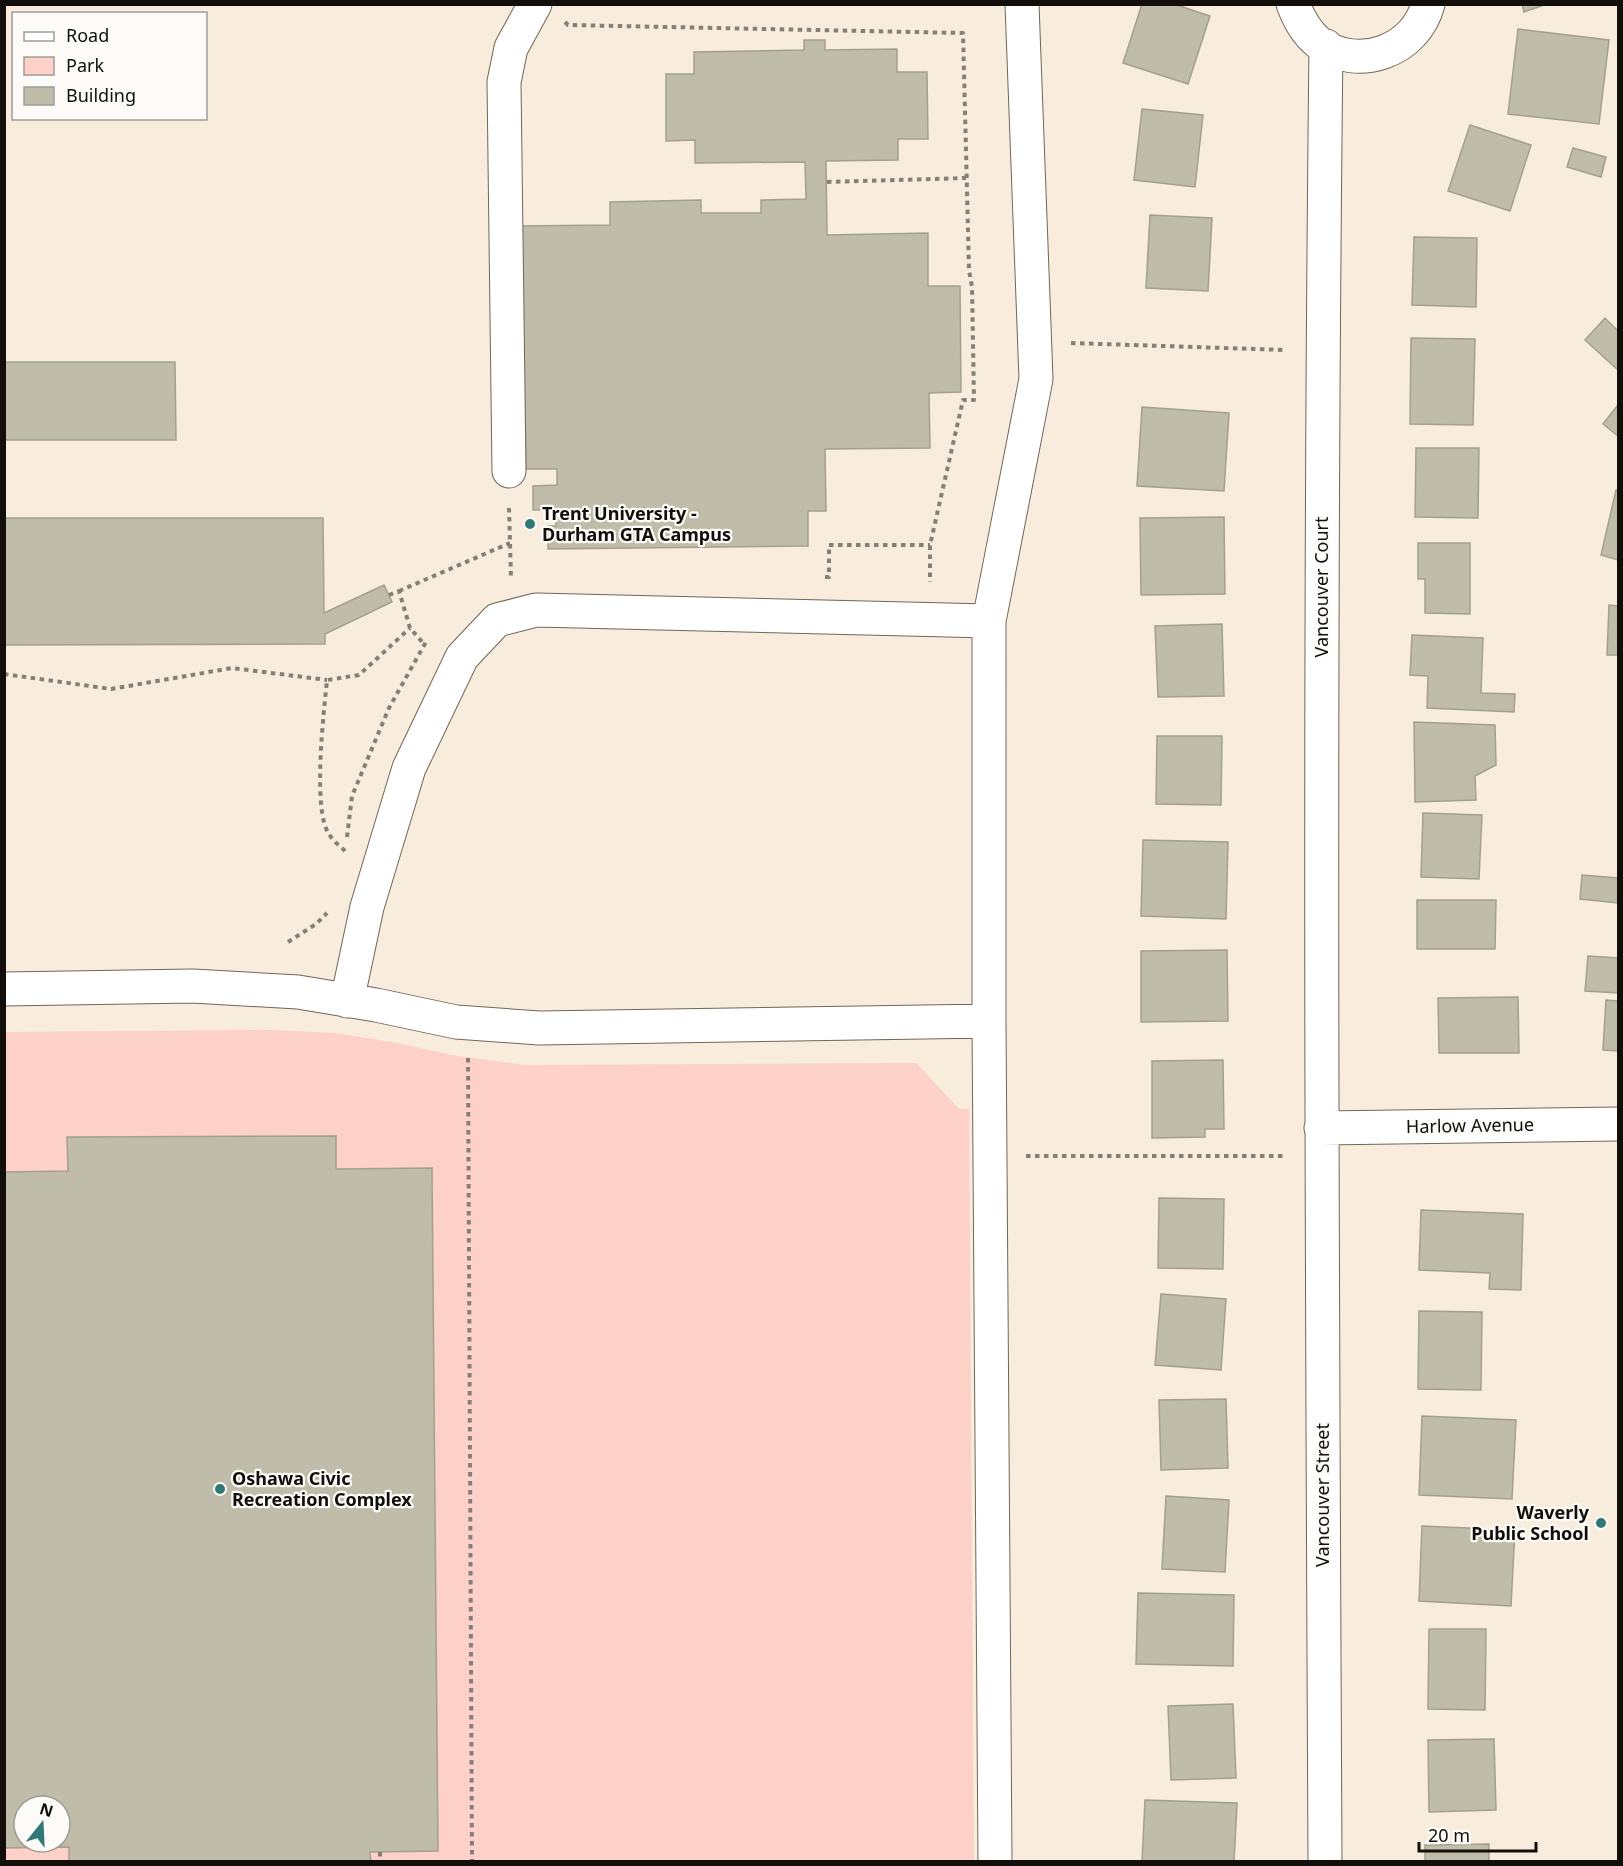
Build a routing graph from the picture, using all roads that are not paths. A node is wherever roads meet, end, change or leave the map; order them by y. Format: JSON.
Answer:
{"nodes":[{"id":1,"x":1022,"y":4,"type":"edge"},
{"id":2,"x":1293,"y":4,"type":"edge"},
{"id":3,"x":1428,"y":4,"type":"edge"},
{"id":4,"x":549,"y":12,"type":"edge"},
{"id":5,"x":1326,"y":46,"type":"junction"},
{"id":6,"x":509,"y":471,"type":"road end"},
{"id":7,"x":989,"y":621,"type":"junction"},
{"id":8,"x":4,"y":989,"type":"edge"},
{"id":9,"x":347,"y":1000,"type":"junction"},
{"id":10,"x":989,"y":1021,"type":"junction"},
{"id":11,"x":1618,"y":1124,"type":"edge"},
{"id":12,"x":1322,"y":1142,"type":"junction"},
{"id":13,"x":995,"y":1862,"type":"edge"},
{"id":14,"x":1325,"y":1862,"type":"edge"}],
"edges":[{"from":1,"to":7,"type":"street"},
{"from":2,"to":5,"type":"street"},
{"from":3,"to":5,"type":"street"},
{"from":4,"to":6,"type":"street"},
{"from":5,"to":12,"type":"street","name":"Vancouver Court"},
{"from":7,"to":9,"type":"street"},
{"from":7,"to":10,"type":"street"},
{"from":8,"to":9,"type":"street"},
{"from":9,"to":10,"type":"street"},
{"from":10,"to":13,"type":"street"},
{"from":11,"to":12,"type":"street","name":"Harlow Avenue"},
{"from":12,"to":14,"type":"street","name":"Vancouver Street"}]}
